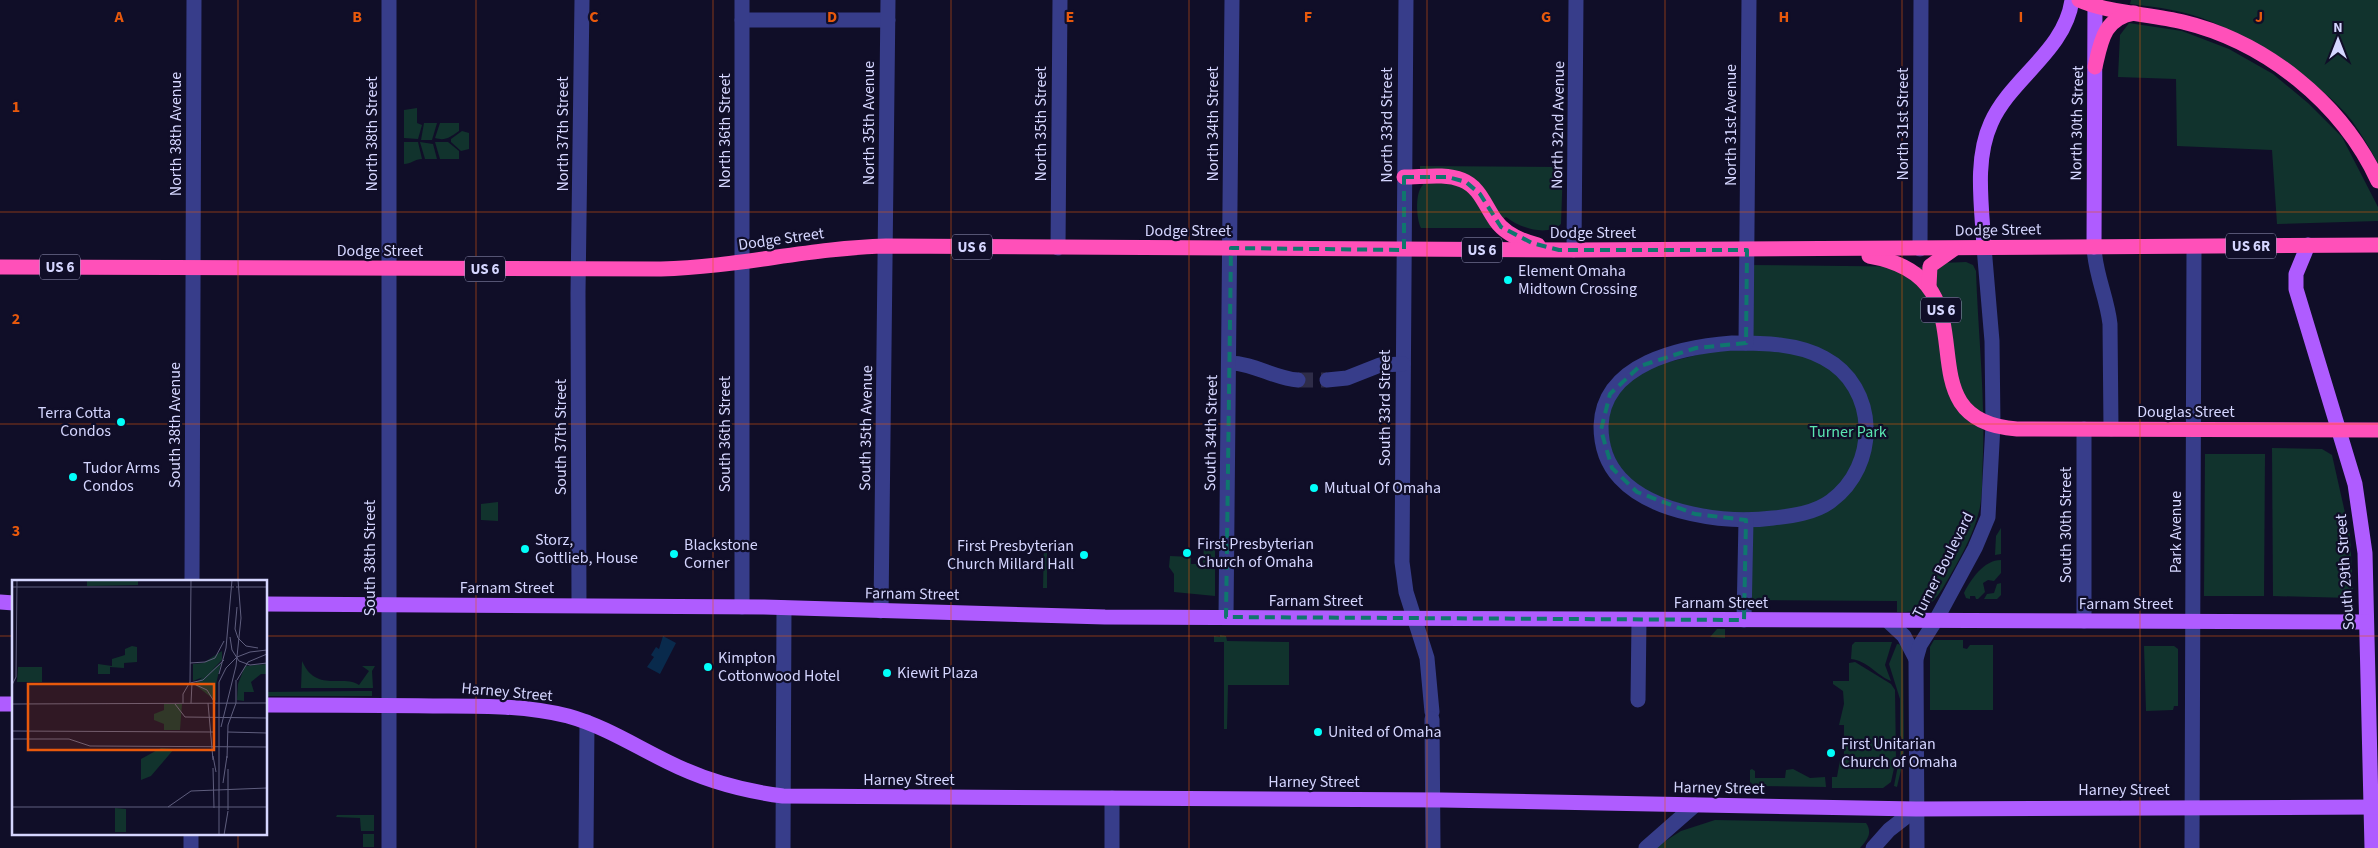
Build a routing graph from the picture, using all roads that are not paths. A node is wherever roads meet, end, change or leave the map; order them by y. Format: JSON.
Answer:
{"nodes":[{"id":1,"x":194,"y":0,"type":"edge"},
{"id":2,"x":390,"y":0,"type":"edge"},
{"id":3,"x":582,"y":0,"type":"edge"},
{"id":4,"x":742,"y":0,"type":"edge"},
{"id":5,"x":888,"y":0,"type":"edge"},
{"id":6,"x":1060,"y":0,"type":"edge"},
{"id":7,"x":1232,"y":0,"type":"edge"},
{"id":8,"x":1406,"y":0,"type":"edge"},
{"id":9,"x":1576,"y":0,"type":"edge"},
{"id":10,"x":1749,"y":0,"type":"edge"},
{"id":11,"x":1921,"y":0,"type":"edge"},
{"id":12,"x":2072,"y":0,"type":"edge"},
{"id":13,"x":2079,"y":0,"type":"edge"},
{"id":14,"x":2095,"y":2,"type":"edge"},
{"id":15,"x":2138,"y":13,"type":"junction"},
{"id":16,"x":742,"y":20,"type":"junction"},
{"id":17,"x":888,"y":20,"type":"junction"},
{"id":18,"x":2096,"y":67,"type":"junction"},
{"id":19,"x":1404,"y":177,"type":"junction"},
{"id":20,"x":2378,"y":180,"type":"edge"},
{"id":21,"x":2308,"y":245,"type":"junction"},
{"id":22,"x":2378,"y":245,"type":"edge"},
{"id":23,"x":886,"y":246,"type":"junction"},
{"id":24,"x":2194,"y":246,"type":"junction"},
{"id":25,"x":1984,"y":247,"type":"junction"},
{"id":26,"x":2094,"y":247,"type":"junction"},
{"id":27,"x":1058,"y":248,"type":"junction"},
{"id":28,"x":1230,"y":248,"type":"junction"},
{"id":29,"x":1920,"y":248,"type":"junction"},
{"id":30,"x":1955,"y":248,"type":"junction"},
{"id":31,"x":1404,"y":250,"type":"junction"},
{"id":32,"x":1566,"y":250,"type":"junction"},
{"id":33,"x":1747,"y":250,"type":"junction"},
{"id":34,"x":1830,"y":250,"type":"junction"},
{"id":35,"x":742,"y":262,"type":"junction"},
{"id":36,"x":0,"y":267,"type":"edge"},
{"id":37,"x":193,"y":268,"type":"junction"},
{"id":38,"x":390,"y":268,"type":"junction"},
{"id":39,"x":580,"y":269,"type":"junction"},
{"id":40,"x":1929,"y":286,"type":"junction"},
{"id":41,"x":1746,"y":343,"type":"junction"},
{"id":42,"x":1229,"y":363,"type":"junction"},
{"id":43,"x":1403,"y":364,"type":"junction"},
{"id":44,"x":1298,"y":380,"type":"tunnel mouth"},
{"id":45,"x":1327,"y":380,"type":"tunnel mouth"},
{"id":46,"x":1994,"y":425,"type":"junction"},
{"id":47,"x":2084,"y":429,"type":"junction"},
{"id":48,"x":2111,"y":429,"type":"junction"},
{"id":49,"x":2193,"y":429,"type":"junction"},
{"id":50,"x":2339,"y":430,"type":"junction"},
{"id":51,"x":2376,"y":430,"type":"edge"},
{"id":52,"x":1746,"y":520,"type":"junction"},
{"id":53,"x":192,"y":580,"type":"edge"},
{"id":54,"x":268,"y":604,"type":"edge"},
{"id":55,"x":388,"y":604,"type":"junction"},
{"id":56,"x":579,"y":605,"type":"junction"},
{"id":57,"x":742,"y":607,"type":"junction"},
{"id":58,"x":784,"y":608,"type":"junction"},
{"id":59,"x":881,"y":611,"type":"junction"},
{"id":60,"x":1226,"y":617,"type":"junction"},
{"id":61,"x":1414,"y":618,"type":"junction"},
{"id":62,"x":1639,"y":620,"type":"junction"},
{"id":63,"x":1744,"y":620,"type":"junction"},
{"id":64,"x":1936,"y":620,"type":"junction"},
{"id":65,"x":1888,"y":621,"type":"junction"},
{"id":66,"x":2084,"y":621,"type":"junction"},
{"id":67,"x":2193,"y":622,"type":"junction"},
{"id":68,"x":2366,"y":622,"type":"junction"},
{"id":69,"x":1916,"y":659,"type":"junction"},
{"id":70,"x":1639,"y":696,"type":"dead end"},
{"id":71,"x":268,"y":705,"type":"edge"},
{"id":72,"x":388,"y":705,"type":"junction"},
{"id":73,"x":586,"y":722,"type":"junction"},
{"id":74,"x":784,"y":796,"type":"junction"},
{"id":75,"x":1112,"y":798,"type":"junction"},
{"id":76,"x":1432,"y":800,"type":"junction"},
{"id":77,"x":1695,"y":806,"type":"junction"},
{"id":78,"x":2375,"y":807,"type":"edge"},
{"id":79,"x":2192,"y":808,"type":"junction"},
{"id":80,"x":1916,"y":809,"type":"junction"},
{"id":81,"x":389,"y":848,"type":"edge"},
{"id":82,"x":586,"y":848,"type":"edge"},
{"id":83,"x":783,"y":848,"type":"edge"},
{"id":84,"x":1112,"y":848,"type":"edge"},
{"id":85,"x":1433,"y":848,"type":"edge"},
{"id":86,"x":1646,"y":848,"type":"edge"},
{"id":87,"x":1873,"y":848,"type":"edge"},
{"id":88,"x":1917,"y":848,"type":"edge"},
{"id":89,"x":2192,"y":848,"type":"edge"},
{"id":90,"x":2372,"y":848,"type":"edge"}],
"edges":[{"from":1,"to":37,"type":"street","name":"North 38th Avenue"},
{"from":2,"to":38,"type":"street","name":"North 38th Street"},
{"from":3,"to":39,"type":"street","name":"North 37th Street"},
{"from":4,"to":16,"type":"street","name":"North 36th Street"},
{"from":5,"to":17,"type":"street","name":"North 35th Avenue"},
{"from":6,"to":27,"type":"street","name":"North 35th Street"},
{"from":7,"to":28,"type":"street","name":"North 34th Street"},
{"from":8,"to":19,"type":"street","name":"North 33rd Street"},
{"from":9,"to":32,"type":"street","name":"North 32nd Avenue"},
{"from":10,"to":33,"type":"street","name":"North 31st Avenue"},
{"from":11,"to":29,"type":"street","name":"North 31st Street"},
{"from":12,"to":25,"type":"main road"},
{"from":13,"to":14,"type":"highway"},
{"from":14,"to":15,"type":"highway"},
{"from":14,"to":18,"type":"main road","name":"North 30th Street"},
{"from":15,"to":18,"type":"highway"},
{"from":15,"to":20,"type":"highway"},
{"from":16,"to":17,"type":"street"},
{"from":16,"to":35,"type":"street","name":"North 36th Street"},
{"from":17,"to":23,"type":"street","name":"North 35th Avenue"},
{"from":18,"to":26,"type":"main road","name":"North 30th Street"},
{"from":19,"to":31,"type":"street","name":"North 33rd Street"},
{"from":19,"to":32,"type":"highway"},
{"from":21,"to":22,"type":"highway","name":"Dodge Street","number":"US 6R"},
{"from":21,"to":24,"type":"highway","name":"Dodge Street","number":"US 6R"},
{"from":21,"to":50,"type":"main road","name":"South 29th Street"},
{"from":23,"to":27,"type":"highway","name":"Dodge Street","number":"US 6"},
{"from":23,"to":35,"type":"highway","name":"Dodge Street","number":"US 6"},
{"from":23,"to":59,"type":"street","name":"South 35th Avenue"},
{"from":24,"to":26,"type":"highway","name":"Dodge Street","number":"US 6R"},
{"from":24,"to":49,"type":"street","name":"Park Avenue"},
{"from":25,"to":26,"type":"highway","name":"Dodge Street","number":"US 6R"},
{"from":25,"to":30,"type":"highway","name":"Dodge Street","number":"US 6R"},
{"from":25,"to":46,"type":"street","name":"Turner Boulevard"},
{"from":26,"to":48,"type":"street"},
{"from":27,"to":28,"type":"highway","name":"Dodge Street","number":"US 6"},
{"from":28,"to":31,"type":"highway","name":"Dodge Street","number":"US 6"},
{"from":28,"to":42,"type":"street","name":"South 34th Street"},
{"from":29,"to":30,"type":"highway","name":"Dodge Street","number":"US 6R"},
{"from":29,"to":34,"type":"highway","name":"Dodge Street","number":"US 6R"},
{"from":30,"to":40,"type":"highway"},
{"from":31,"to":32,"type":"highway","name":"Dodge Street","number":"US 6"},
{"from":31,"to":43,"type":"street","name":"South 33rd Street"},
{"from":32,"to":33,"type":"highway","name":"Dodge Street","number":"US 6"},
{"from":33,"to":34,"type":"highway","name":"Dodge Street","number":"US 6"},
{"from":33,"to":41,"type":"street","name":"North 31st Avenue"},
{"from":34,"to":40,"type":"highway","number":"US 6"},
{"from":35,"to":39,"type":"highway","name":"Dodge Street","number":"US 6"},
{"from":35,"to":57,"type":"street","name":"South 36th Street"},
{"from":36,"to":37,"type":"highway","name":"Dodge Street","number":"US 6"},
{"from":37,"to":38,"type":"highway","name":"Dodge Street","number":"US 6"},
{"from":37,"to":53,"type":"street","name":"South 38th Avenue"},
{"from":38,"to":39,"type":"highway","name":"Dodge Street","number":"US 6"},
{"from":38,"to":55,"type":"street","name":"South 38th Street"},
{"from":39,"to":56,"type":"street","name":"South 37th Street"},
{"from":40,"to":46,"type":"highway","number":"US 6"},
{"from":41,"to":52,"type":"street"},
{"from":41,"to":52,"type":"street"},
{"from":42,"to":44,"type":"street"},
{"from":42,"to":60,"type":"street","name":"South 34th Street"},
{"from":43,"to":45,"type":"street"},
{"from":43,"to":61,"type":"street","name":"South 33rd Street"},
{"from":46,"to":47,"type":"highway","name":"Douglas Street","number":"US 6"},
{"from":46,"to":64,"type":"street","name":"Turner Boulevard"},
{"from":47,"to":48,"type":"highway","name":"Douglas Street","number":"US 6"},
{"from":47,"to":66,"type":"street","name":"South 30th Street"},
{"from":48,"to":49,"type":"highway","name":"Douglas Street","number":"US 6"},
{"from":49,"to":50,"type":"highway","name":"Douglas Street","number":"US 6"},
{"from":49,"to":67,"type":"street","name":"Park Avenue"},
{"from":50,"to":51,"type":"highway","name":"Douglas Street","number":"US 6"},
{"from":50,"to":68,"type":"main road","name":"South 29th Street"},
{"from":52,"to":63,"type":"street"},
{"from":54,"to":55,"type":"main road","name":"Farnam Street"},
{"from":55,"to":56,"type":"main road","name":"Farnam Street"},
{"from":55,"to":72,"type":"street","name":"South 38th Street"},
{"from":56,"to":57,"type":"main road","name":"Farnam Street"},
{"from":57,"to":58,"type":"main road","name":"Farnam Street"},
{"from":58,"to":59,"type":"main road","name":"Farnam Street"},
{"from":58,"to":74,"type":"street"},
{"from":59,"to":60,"type":"main road","name":"Farnam Street"},
{"from":60,"to":61,"type":"main road","name":"Farnam Street"},
{"from":61,"to":62,"type":"main road","name":"Farnam Street"},
{"from":61,"to":76,"type":"street","name":"South 33rd Street"},
{"from":62,"to":63,"type":"main road","name":"Farnam Street"},
{"from":62,"to":70,"type":"street"},
{"from":63,"to":65,"type":"main road","name":"Farnam Street"},
{"from":64,"to":65,"type":"main road","name":"Farnam Street"},
{"from":64,"to":66,"type":"main road","name":"Farnam Street"},
{"from":64,"to":69,"type":"street","name":"Turner Boulevard"},
{"from":65,"to":69,"type":"street"},
{"from":66,"to":67,"type":"main road","name":"Farnam Street"},
{"from":67,"to":68,"type":"main road","name":"Farnam Street"},
{"from":67,"to":79,"type":"street","name":"Park Avenue"},
{"from":68,"to":78,"type":"main road","name":"South 29th Street"},
{"from":69,"to":80,"type":"street","name":"Turner Boulevard"},
{"from":71,"to":72,"type":"main road","name":"Harney Street"},
{"from":72,"to":73,"type":"main road","name":"Harney Street"},
{"from":72,"to":81,"type":"street","name":"South 38th Street"},
{"from":73,"to":74,"type":"main road","name":"Harney Street"},
{"from":73,"to":82,"type":"street"},
{"from":74,"to":75,"type":"main road","name":"Harney Street"},
{"from":74,"to":83,"type":"street"},
{"from":75,"to":76,"type":"main road","name":"Harney Street"},
{"from":75,"to":84,"type":"street"},
{"from":76,"to":77,"type":"main road","name":"Harney Street"},
{"from":76,"to":85,"type":"street","name":"South 33rd Street"},
{"from":77,"to":80,"type":"main road","name":"Harney Street"},
{"from":77,"to":86,"type":"street"},
{"from":78,"to":79,"type":"main road","name":"Harney Street"},
{"from":78,"to":90,"type":"main road","name":"South 29th Street"},
{"from":79,"to":80,"type":"main road","name":"Harney Street"},
{"from":79,"to":89,"type":"street","name":"Park Avenue"},
{"from":80,"to":87,"type":"street"},
{"from":80,"to":88,"type":"street","name":"Turner Boulevard"}]}
